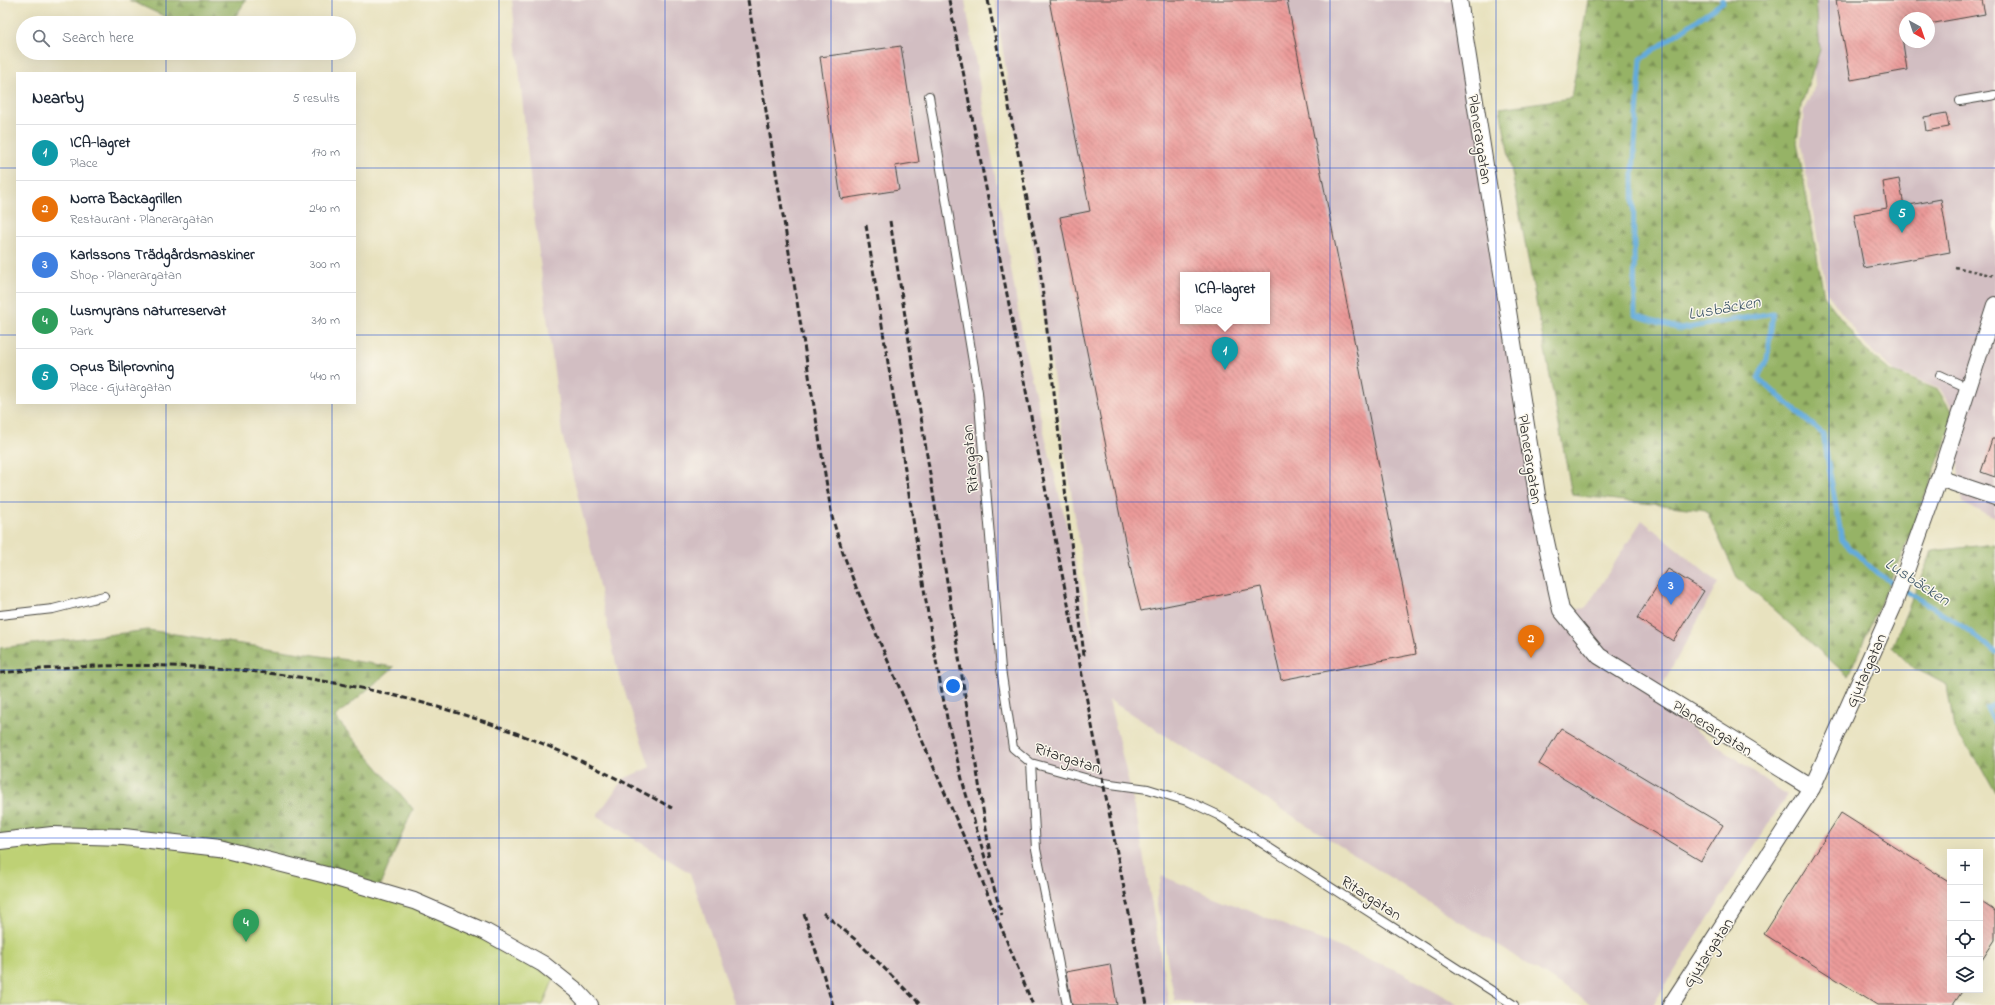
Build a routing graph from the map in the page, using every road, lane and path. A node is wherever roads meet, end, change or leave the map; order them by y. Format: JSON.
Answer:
{"nodes":[{"id":1,"x":1459,"y":0,"type":"edge"},
{"id":2,"x":1995,"y":95,"type":"edge"},
{"id":3,"x":929,"y":96,"type":"dead end"},
{"id":4,"x":1960,"y":101,"type":"dead end"},
{"id":5,"x":1955,"y":267,"type":"dead end"},
{"id":6,"x":1995,"y":276,"type":"edge"},
{"id":7,"x":1995,"y":305,"type":"edge"},
{"id":8,"x":1992,"y":327,"type":"edge"},
{"id":9,"x":1940,"y":375,"type":"dead end"},
{"id":10,"x":1968,"y":388,"type":"junction"},
{"id":11,"x":1939,"y":478,"type":"junction"},
{"id":12,"x":1995,"y":497,"type":"edge"},
{"id":13,"x":104,"y":596,"type":"dead end"},
{"id":14,"x":0,"y":615,"type":"edge"},
{"id":15,"x":1030,"y":763,"type":"junction"},
{"id":16,"x":1812,"y":788,"type":"junction"},
{"id":17,"x":0,"y":841,"type":"edge"},
{"id":18,"x":590,"y":1005,"type":"edge"},
{"id":19,"x":1067,"y":1005,"type":"edge"},
{"id":20,"x":1514,"y":1005,"type":"edge"},
{"id":21,"x":1671,"y":1005,"type":"edge"}],
"edges":[{"from":1,"to":16,"type":"street","name":"Planerargatan"},
{"from":2,"to":4,"type":"lane"},
{"from":3,"to":15,"type":"lane","name":"Ritargatan"},
{"from":5,"to":6,"type":"path"},
{"from":7,"to":8,"type":"street","name":"Gjutargatan"},
{"from":8,"to":10,"type":"street","name":"Gjutargatan"},
{"from":9,"to":10,"type":"lane"},
{"from":10,"to":11,"type":"street","name":"Gjutargatan"},
{"from":11,"to":12,"type":"street"},
{"from":11,"to":16,"type":"street","name":"Gjutargatan"},
{"from":13,"to":14,"type":"lane"},
{"from":15,"to":19,"type":"lane"},
{"from":15,"to":20,"type":"lane","name":"Ritargatan"},
{"from":16,"to":21,"type":"street","name":"Gjutargatan"},
{"from":17,"to":18,"type":"street"}]}
